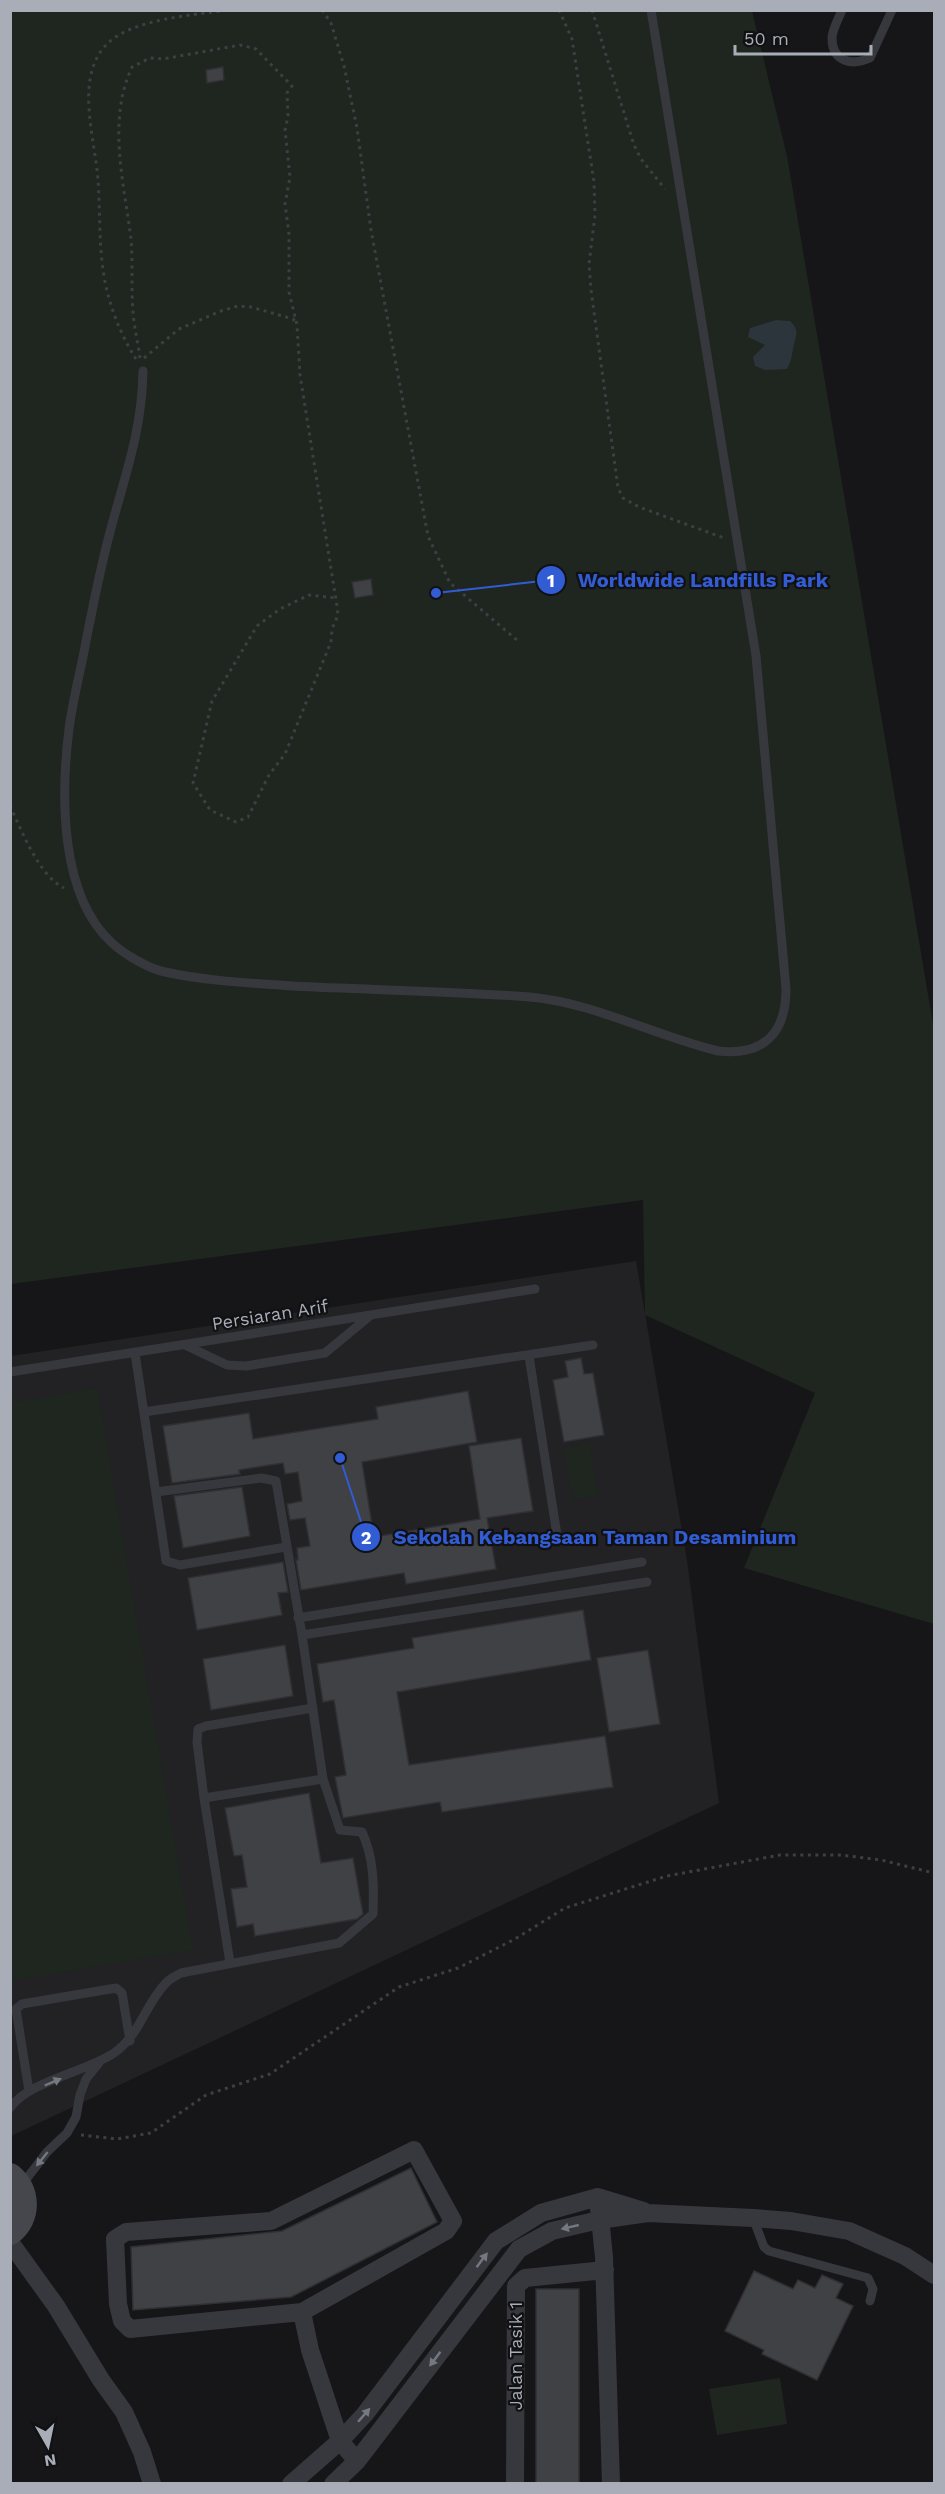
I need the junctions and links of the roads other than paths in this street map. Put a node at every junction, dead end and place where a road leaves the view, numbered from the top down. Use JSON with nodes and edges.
{"nodes":[{"id":1,"x":651,"y":10,"type":"edge"},
{"id":2,"x":842,"y":10,"type":"edge"},
{"id":3,"x":892,"y":10,"type":"edge"},
{"id":4,"x":143,"y":371,"type":"road end"},
{"id":5,"x":535,"y":1289,"type":"dead end"},
{"id":6,"x":371,"y":1315,"type":"junction"},
{"id":7,"x":185,"y":1345,"type":"junction"},
{"id":8,"x":593,"y":1345,"type":"dead end"},
{"id":9,"x":135,"y":1353,"type":"junction"},
{"id":10,"x":529,"y":1356,"type":"junction"},
{"id":11,"x":10,"y":1372,"type":"edge"},
{"id":12,"x":144,"y":1412,"type":"junction"},
{"id":13,"x":156,"y":1492,"type":"junction"},
{"id":14,"x":557,"y":1535,"type":"dead end"},
{"id":15,"x":286,"y":1547,"type":"junction"},
{"id":16,"x":642,"y":1562,"type":"dead end"},
{"id":17,"x":647,"y":1582,"type":"dead end"},
{"id":18,"x":298,"y":1618,"type":"junction"},
{"id":19,"x":302,"y":1635,"type":"junction"},
{"id":20,"x":313,"y":1708,"type":"junction"},
{"id":21,"x":323,"y":1779,"type":"junction"},
{"id":22,"x":204,"y":1798,"type":"junction"},
{"id":23,"x":230,"y":1963,"type":"junction"},
{"id":24,"x":130,"y":2040,"type":"junction"},
{"id":25,"x":100,"y":2061,"type":"junction"},
{"id":26,"x":29,"y":2091,"type":"junction"},
{"id":27,"x":10,"y":2108,"type":"edge"},
{"id":28,"x":15,"y":2182,"type":"edge"},
{"id":29,"x":598,"y":2197,"type":"junction"},
{"id":30,"x":648,"y":2213,"type":"junction"},
{"id":31,"x":753,"y":2218,"type":"junction"},
{"id":32,"x":599,"y":2220,"type":"junction"},
{"id":33,"x":10,"y":2232,"type":"edge"},
{"id":34,"x":10,"y":2242,"type":"edge"},
{"id":35,"x":605,"y":2270,"type":"junction"},
{"id":36,"x":934,"y":2274,"type":"edge"},
{"id":37,"x":870,"y":2301,"type":"dead end"},
{"id":38,"x":302,"y":2312,"type":"junction"},
{"id":39,"x":340,"y":2441,"type":"junction"},
{"id":40,"x":357,"y":2461,"type":"junction"},
{"id":41,"x":152,"y":2484,"type":"edge"},
{"id":42,"x":291,"y":2484,"type":"edge"},
{"id":43,"x":333,"y":2484,"type":"edge"},
{"id":44,"x":515,"y":2484,"type":"edge"},
{"id":45,"x":611,"y":2484,"type":"edge"}],
"edges":[{"from":1,"to":4,"type":"lane"},
{"from":2,"to":3,"type":"lane"},
{"from":5,"to":6,"type":"lane","name":"Persiaran Arif"},
{"from":6,"to":7,"type":"lane","name":"Persiaran Arif"},
{"from":6,"to":7,"type":"lane"},
{"from":7,"to":9,"type":"lane","name":"Persiaran Arif"},
{"from":8,"to":10,"type":"lane"},
{"from":9,"to":11,"type":"lane","name":"Persiaran Arif"},
{"from":9,"to":12,"type":"lane"},
{"from":10,"to":12,"type":"lane"},
{"from":10,"to":14,"type":"lane"},
{"from":12,"to":13,"type":"lane"},
{"from":13,"to":15,"type":"lane"},
{"from":13,"to":15,"type":"lane"},
{"from":15,"to":18,"type":"lane"},
{"from":16,"to":18,"type":"lane"},
{"from":17,"to":19,"type":"lane"},
{"from":18,"to":19,"type":"lane"},
{"from":19,"to":20,"type":"lane"},
{"from":20,"to":21,"type":"lane"},
{"from":20,"to":22,"type":"lane"},
{"from":21,"to":22,"type":"lane"},
{"from":21,"to":23,"type":"lane"},
{"from":22,"to":23,"type":"lane"},
{"from":23,"to":24,"type":"lane"},
{"from":24,"to":25,"type":"lane"},
{"from":24,"to":26,"type":"lane"},
{"from":26,"to":25,"type":"lane","one_way":true},
{"from":25,"to":28,"type":"lane","one_way":true},
{"from":26,"to":27,"type":"lane"},
{"from":28,"to":33,"type":"street"},
{"from":29,"to":30,"type":"street"},
{"from":29,"to":32,"type":"street"},
{"from":39,"to":29,"type":"street","one_way":true},
{"from":30,"to":31,"type":"street"},
{"from":30,"to":32,"type":"street"},
{"from":31,"to":36,"type":"street"},
{"from":31,"to":37,"type":"lane"},
{"from":32,"to":35,"type":"street"},
{"from":32,"to":40,"type":"street","one_way":true},
{"from":34,"to":41,"type":"street"},
{"from":35,"to":44,"type":"street","name":"Jalan Tasik 1"},
{"from":35,"to":45,"type":"street"},
{"from":38,"to":38,"type":"street"},
{"from":38,"to":39,"type":"street"},
{"from":39,"to":40,"type":"street"},
{"from":39,"to":42,"type":"street"},
{"from":40,"to":43,"type":"street"}]}
